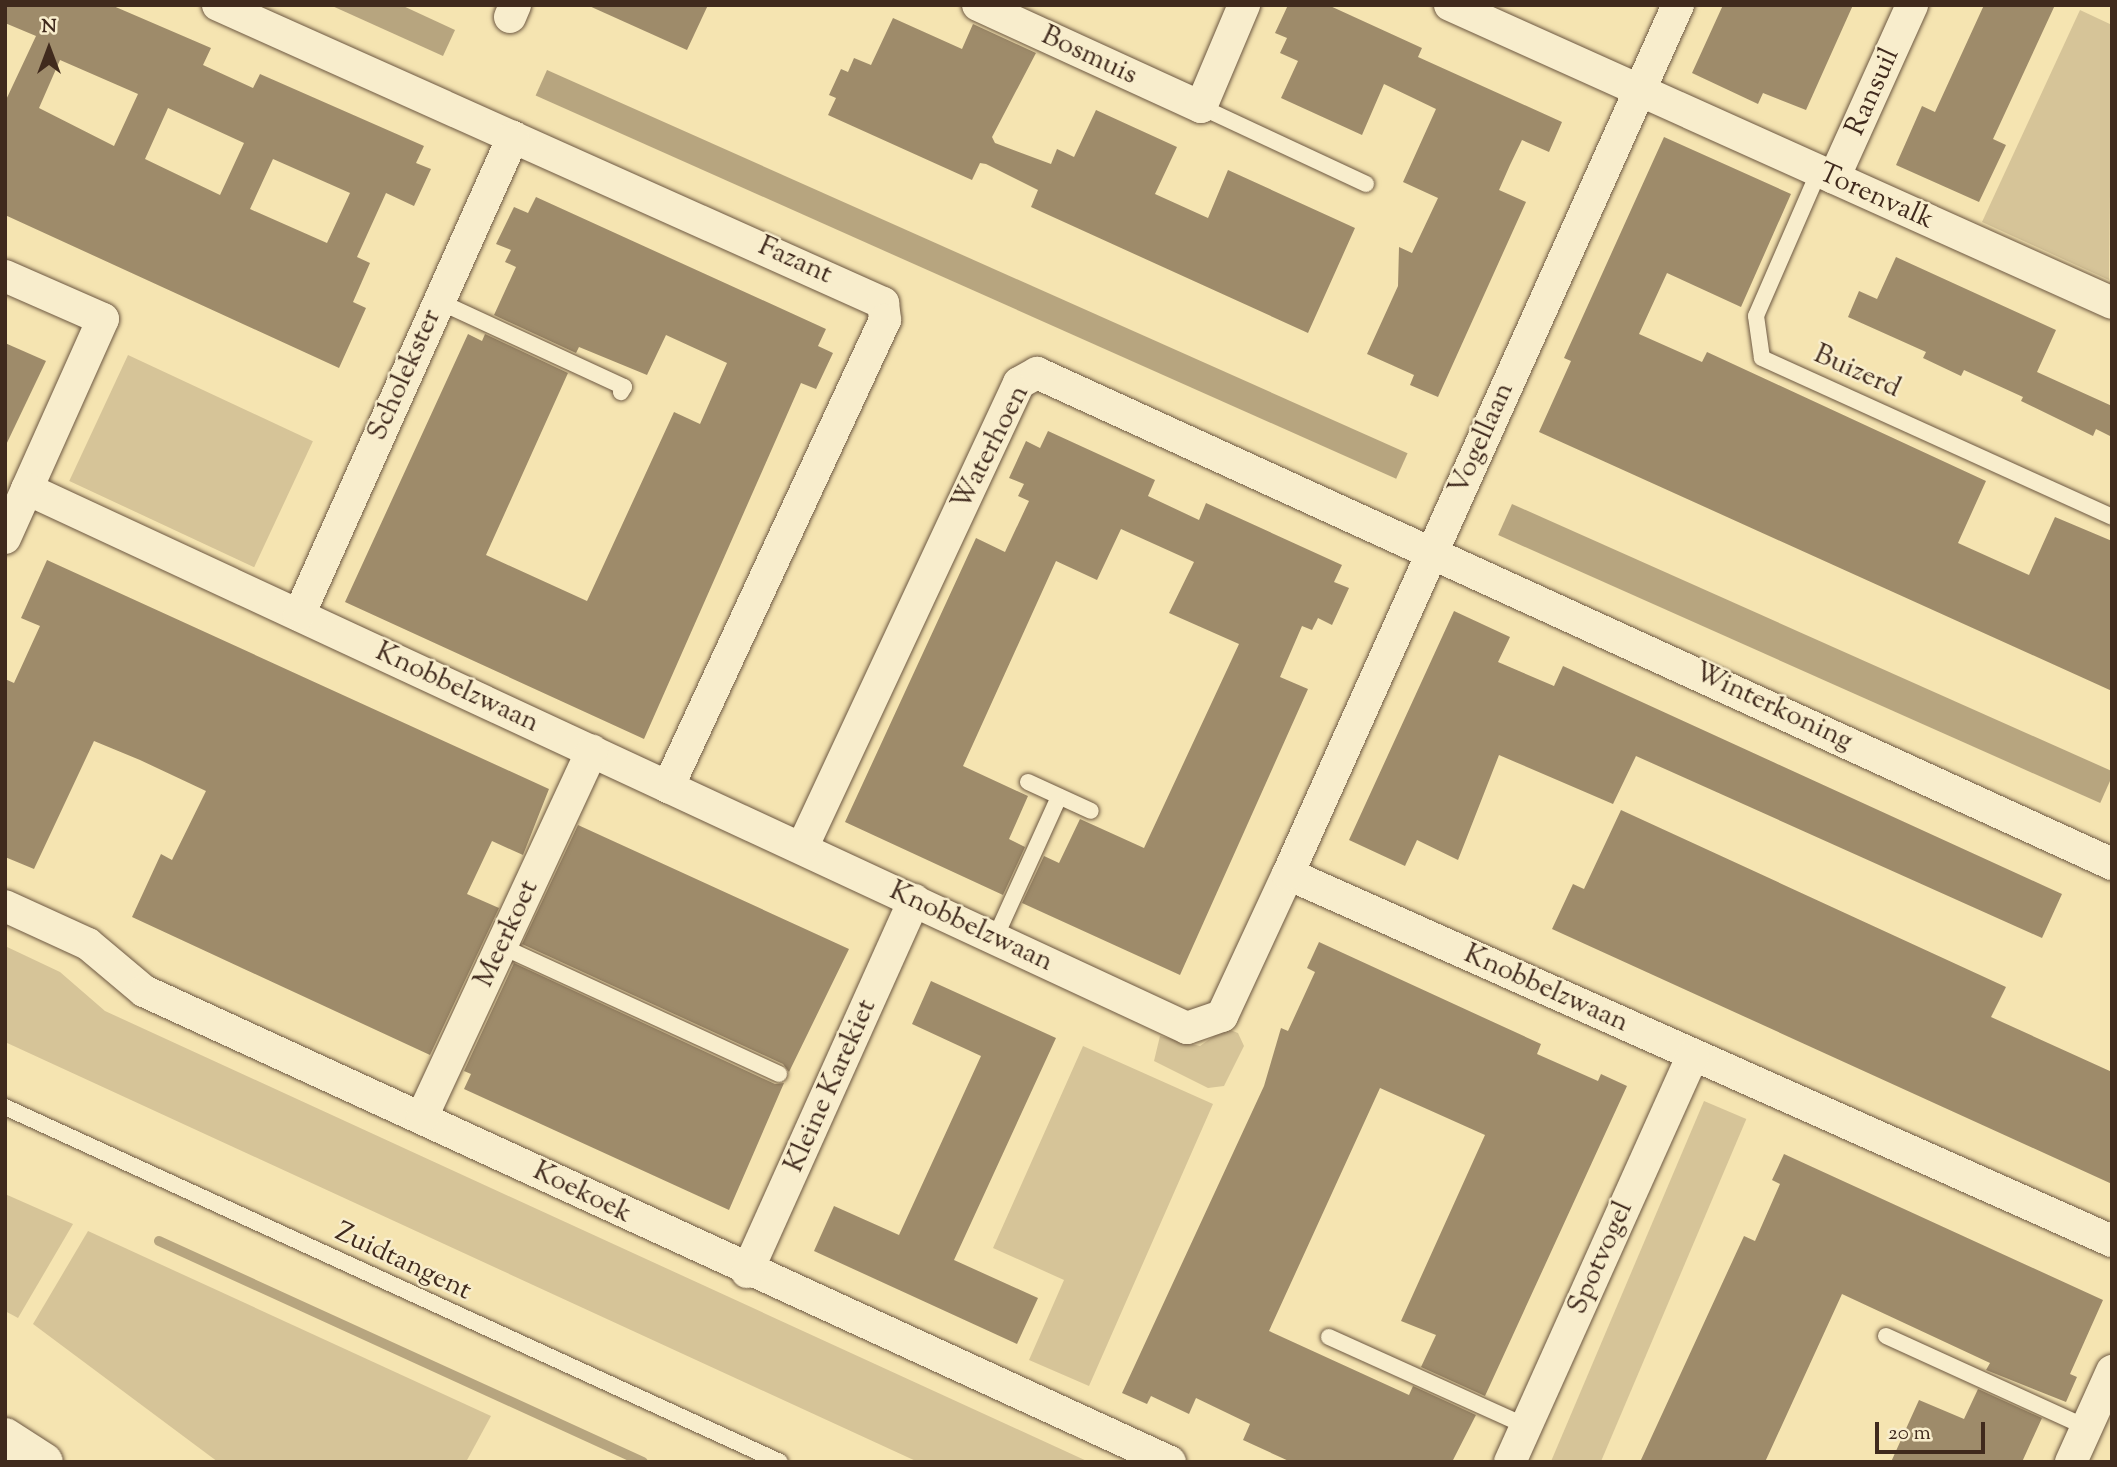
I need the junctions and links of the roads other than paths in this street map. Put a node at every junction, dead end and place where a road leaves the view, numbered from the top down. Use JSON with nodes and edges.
{"nodes":[{"id":1,"x":218,"y":5,"type":"edge"},
{"id":2,"x":978,"y":5,"type":"edge"},
{"id":3,"x":1244,"y":5,"type":"edge"},
{"id":4,"x":1450,"y":5,"type":"edge"},
{"id":5,"x":1678,"y":5,"type":"edge"},
{"id":6,"x":1912,"y":5,"type":"edge"},
{"id":7,"x":1639,"y":90,"type":"junction"},
{"id":8,"x":1201,"y":107,"type":"junction"},
{"id":9,"x":513,"y":137,"type":"junction"},
{"id":10,"x":1826,"y":175,"type":"junction"},
{"id":11,"x":1366,"y":184,"type":"dead end"},
{"id":12,"x":5,"y":276,"type":"edge"},
{"id":13,"x":438,"y":301,"type":"junction"},
{"id":14,"x":2112,"y":303,"type":"edge"},
{"id":15,"x":621,"y":392,"type":"dead end"},
{"id":16,"x":27,"y":489,"type":"junction"},
{"id":17,"x":2112,"y":517,"type":"edge"},
{"id":18,"x":5,"y":538,"type":"edge"},
{"id":19,"x":1434,"y":551,"type":"junction"},
{"id":20,"x":299,"y":615,"type":"junction"},
{"id":21,"x":592,"y":751,"type":"junction"},
{"id":22,"x":1028,"y":782,"type":"dead end"},
{"id":23,"x":668,"y":787,"type":"junction"},
{"id":24,"x":1059,"y":797,"type":"junction"},
{"id":25,"x":1091,"y":811,"type":"dead end"},
{"id":26,"x":802,"y":848,"type":"junction"},
{"id":27,"x":2112,"y":864,"type":"edge"},
{"id":28,"x":1288,"y":874,"type":"junction"},
{"id":29,"x":914,"y":900,"type":"junction"},
{"id":30,"x":5,"y":906,"type":"edge"},
{"id":31,"x":995,"y":938,"type":"junction"},
{"id":32,"x":501,"y":946,"type":"junction"},
{"id":33,"x":1693,"y":1055,"type":"junction"},
{"id":34,"x":779,"y":1074,"type":"dead end"},
{"id":35,"x":5,"y":1107,"type":"edge"},
{"id":36,"x":422,"y":1117,"type":"junction"},
{"id":37,"x":2112,"y":1241,"type":"edge"},
{"id":38,"x":747,"y":1272,"type":"junction"},
{"id":39,"x":1886,"y":1336,"type":"dead end"},
{"id":40,"x":1329,"y":1337,"type":"dead end"},
{"id":41,"x":2112,"y":1371,"type":"edge"},
{"id":42,"x":1526,"y":1426,"type":"junction"},
{"id":43,"x":2086,"y":1427,"type":"junction"},
{"id":44,"x":5,"y":1437,"type":"edge"},
{"id":45,"x":44,"y":1462,"type":"edge"},
{"id":46,"x":780,"y":1462,"type":"edge"},
{"id":47,"x":1170,"y":1462,"type":"edge"},
{"id":48,"x":1510,"y":1462,"type":"edge"},
{"id":49,"x":2071,"y":1462,"type":"edge"}],
"edges":[{"from":1,"to":9,"type":"street","name":"Fazant"},
{"from":2,"to":8,"type":"street","name":"Bosmuis"},
{"from":3,"to":8,"type":"street"},
{"from":4,"to":7,"type":"street","name":"Torenvalk"},
{"from":5,"to":7,"type":"street","name":"Vogellaan"},
{"from":6,"to":10,"type":"street","name":"Ransuil"},
{"from":7,"to":10,"type":"street","name":"Torenvalk"},
{"from":7,"to":19,"type":"street","name":"Vogellaan"},
{"from":8,"to":11,"type":"lane","name":"Bosmuis"},
{"from":9,"to":13,"type":"street","name":"Scholekster"},
{"from":9,"to":23,"type":"street","name":"Fazant"},
{"from":10,"to":14,"type":"street","name":"Torenvalk"},
{"from":10,"to":17,"type":"lane","name":"Buizerd"},
{"from":12,"to":16,"type":"street"},
{"from":13,"to":15,"type":"lane"},
{"from":13,"to":20,"type":"street","name":"Scholekster"},
{"from":16,"to":18,"type":"street"},
{"from":16,"to":20,"type":"street","name":"Knobbelzwaan"},
{"from":19,"to":26,"type":"street","name":"Waterhoen"},
{"from":19,"to":27,"type":"street","name":"Winterkoning"},
{"from":19,"to":28,"type":"street","name":"Vogellaan"},
{"from":20,"to":21,"type":"street","name":"Knobbelzwaan"},
{"from":21,"to":23,"type":"street","name":"Knobbelzwaan"},
{"from":21,"to":32,"type":"street","name":"Meerkoet"},
{"from":22,"to":24,"type":"lane"},
{"from":23,"to":26,"type":"street","name":"Knobbelzwaan"},
{"from":24,"to":25,"type":"lane"},
{"from":24,"to":31,"type":"lane"},
{"from":26,"to":29,"type":"street","name":"Knobbelzwaan"},
{"from":28,"to":31,"type":"street","name":"Knobbelzwaan"},
{"from":28,"to":33,"type":"street","name":"Knobbelzwaan"},
{"from":29,"to":31,"type":"street","name":"Knobbelzwaan"},
{"from":29,"to":38,"type":"street","name":"Kleine Karekiet"},
{"from":30,"to":36,"type":"street","name":"Koekoek"},
{"from":32,"to":34,"type":"lane"},
{"from":32,"to":36,"type":"street","name":"Meerkoet"},
{"from":33,"to":37,"type":"street","name":"Knobbelzwaan"},
{"from":33,"to":42,"type":"street","name":"Spotvogel"},
{"from":35,"to":46,"type":"lane","name":"Zuidtangent"},
{"from":36,"to":38,"type":"street","name":"Koekoek"},
{"from":38,"to":47,"type":"street","name":"Koekoek"},
{"from":39,"to":43,"type":"lane"},
{"from":40,"to":42,"type":"lane"},
{"from":41,"to":43,"type":"street"},
{"from":42,"to":48,"type":"street","name":"Spotvogel"},
{"from":43,"to":49,"type":"street"},
{"from":44,"to":45,"type":"main road"}]}
